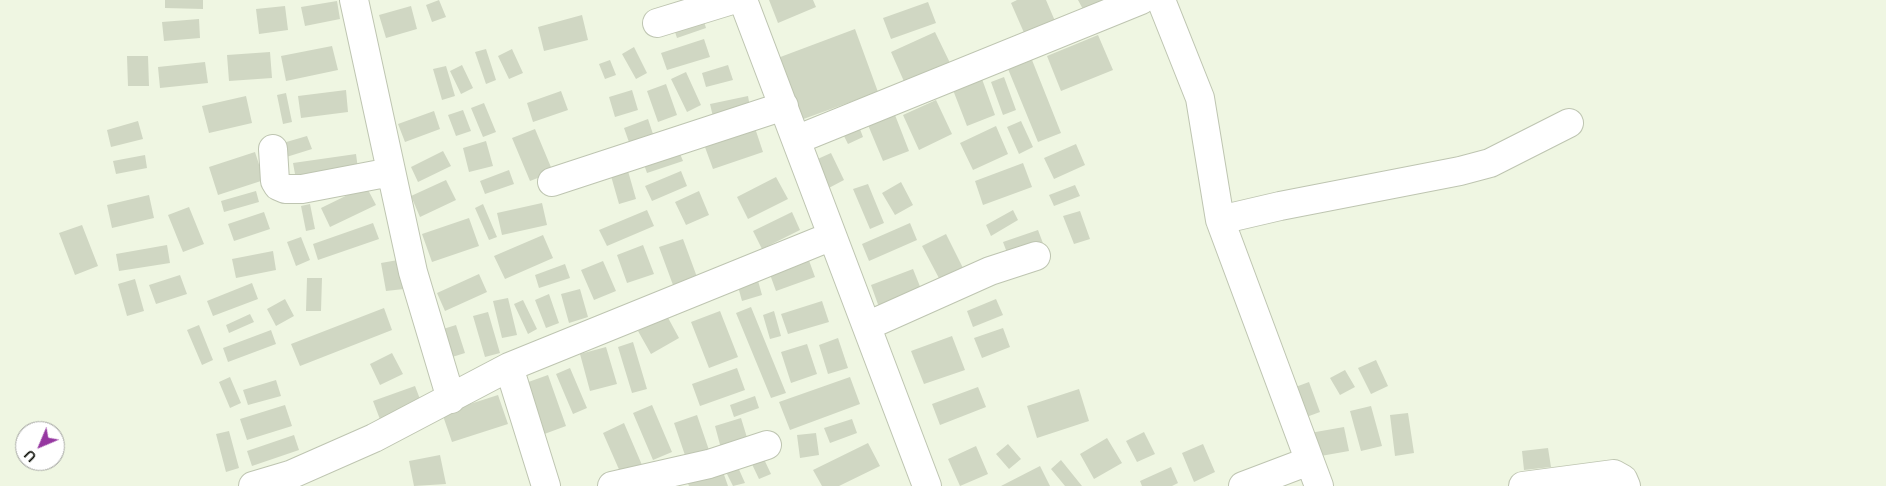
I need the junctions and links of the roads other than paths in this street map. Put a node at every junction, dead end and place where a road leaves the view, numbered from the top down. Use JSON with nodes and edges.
{"nodes":[{"id":1,"x":354,"y":0,"type":"edge"},
{"id":2,"x":732,"y":0,"type":"edge"},
{"id":3,"x":743,"y":0,"type":"edge"},
{"id":4,"x":1141,"y":0,"type":"edge"},
{"id":5,"x":1161,"y":0,"type":"edge"},
{"id":6,"x":657,"y":23,"type":"dead end"},
{"id":7,"x":784,"y":106,"type":"junction"},
{"id":8,"x":1569,"y":123,"type":"dead end"},
{"id":9,"x":796,"y":140,"type":"junction"},
{"id":10,"x":273,"y":149,"type":"dead end"},
{"id":11,"x":390,"y":172,"type":"junction"},
{"id":12,"x":552,"y":182,"type":"dead end"},
{"id":13,"x":1220,"y":220,"type":"junction"},
{"id":14,"x":832,"y":236,"type":"junction"},
{"id":15,"x":1036,"y":256,"type":"dead end"},
{"id":16,"x":867,"y":326,"type":"junction"},
{"id":17,"x":509,"y":367,"type":"junction"},
{"id":18,"x":451,"y":399,"type":"junction"},
{"id":19,"x":767,"y":445,"type":"dead end"},
{"id":20,"x":1309,"y":461,"type":"junction"},
{"id":21,"x":253,"y":486,"type":"edge"},
{"id":22,"x":546,"y":486,"type":"edge"},
{"id":23,"x":612,"y":486,"type":"edge"},
{"id":24,"x":927,"y":486,"type":"edge"},
{"id":25,"x":1243,"y":486,"type":"edge"},
{"id":26,"x":1319,"y":486,"type":"edge"},
{"id":27,"x":1523,"y":486,"type":"edge"},
{"id":28,"x":1626,"y":486,"type":"edge"}],
"edges":[{"from":1,"to":11,"type":"street"},
{"from":2,"to":6,"type":"street"},
{"from":3,"to":7,"type":"street"},
{"from":4,"to":9,"type":"street"},
{"from":5,"to":13,"type":"street"},
{"from":7,"to":9,"type":"street"},
{"from":7,"to":12,"type":"street"},
{"from":8,"to":13,"type":"street"},
{"from":9,"to":14,"type":"street"},
{"from":10,"to":11,"type":"street"},
{"from":11,"to":18,"type":"street"},
{"from":13,"to":20,"type":"street"},
{"from":14,"to":16,"type":"street"},
{"from":14,"to":17,"type":"street"},
{"from":15,"to":16,"type":"street"},
{"from":16,"to":24,"type":"street"},
{"from":17,"to":18,"type":"street"},
{"from":17,"to":22,"type":"street"},
{"from":18,"to":21,"type":"street"},
{"from":19,"to":23,"type":"street"},
{"from":20,"to":25,"type":"street"},
{"from":20,"to":26,"type":"street"},
{"from":27,"to":28,"type":"street"}]}
